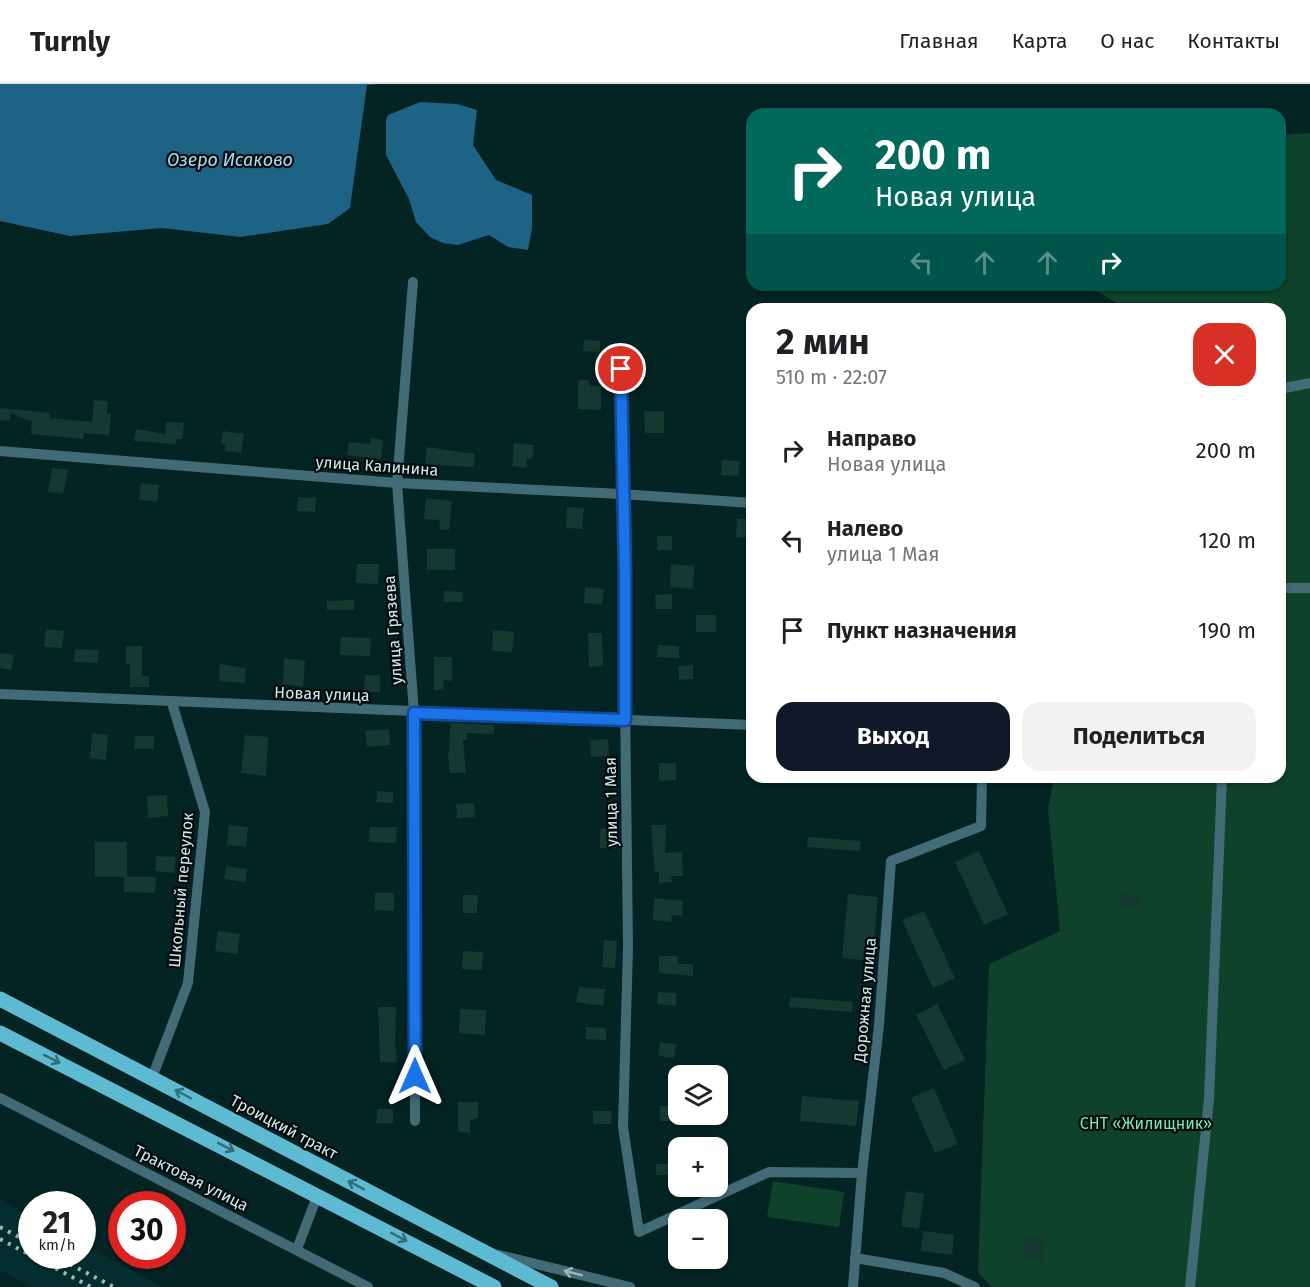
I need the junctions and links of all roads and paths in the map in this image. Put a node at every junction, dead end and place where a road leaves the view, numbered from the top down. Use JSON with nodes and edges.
{"nodes":[{"id":1,"x":413,"y":282,"type":"dead end"},
{"id":2,"x":621,"y":369,"type":"dead end"},
{"id":3,"x":1310,"y":383,"type":"edge"},
{"id":4,"x":1286,"y":388,"type":"edge"},
{"id":5,"x":0,"y":450,"type":"edge"},
{"id":6,"x":397,"y":483,"type":"junction"},
{"id":7,"x":622,"y":494,"type":"junction"},
{"id":8,"x":746,"y":504,"type":"edge"},
{"id":9,"x":1286,"y":588,"type":"edge"},
{"id":10,"x":1310,"y":588,"type":"edge"},
{"id":11,"x":0,"y":694,"type":"edge"},
{"id":12,"x":171,"y":703,"type":"junction"},
{"id":13,"x":414,"y":713,"type":"junction"},
{"id":14,"x":625,"y":720,"type":"junction"},
{"id":15,"x":746,"y":725,"type":"edge"},
{"id":16,"x":982,"y":783,"type":"edge"},
{"id":17,"x":1222,"y":783,"type":"edge"},
{"id":18,"x":0,"y":999,"type":"edge"},
{"id":19,"x":0,"y":1033,"type":"edge"},
{"id":20,"x":152,"y":1078,"type":"junction"},
{"id":21,"x":0,"y":1098,"type":"edge"},
{"id":22,"x":415,"y":1121,"type":"dead end"},
{"id":23,"x":862,"y":1173,"type":"junction"},
{"id":24,"x":318,"y":1194,"type":"junction"},
{"id":25,"x":297,"y":1249,"type":"junction"},
{"id":26,"x":482,"y":1251,"type":"junction"},
{"id":27,"x":855,"y":1258,"type":"junction"},
{"id":28,"x":368,"y":1287,"type":"edge"},
{"id":29,"x":495,"y":1287,"type":"edge"},
{"id":30,"x":551,"y":1287,"type":"edge"},
{"id":31,"x":630,"y":1287,"type":"edge"},
{"id":32,"x":853,"y":1287,"type":"edge"},
{"id":33,"x":975,"y":1287,"type":"edge"},
{"id":34,"x":1190,"y":1287,"type":"edge"}],
"edges":[{"from":1,"to":6,"type":"street","name":"улица Грязева"},
{"from":2,"to":7,"type":"street","name":"улица 1 Мая"},
{"from":3,"to":4,"type":"street"},
{"from":5,"to":6,"type":"street","name":"улица Калинина"},
{"from":6,"to":7,"type":"street","name":"улица Калинина"},
{"from":6,"to":13,"type":"street","name":"улица Грязева"},
{"from":7,"to":8,"type":"street","name":"улица Калинина"},
{"from":7,"to":14,"type":"street","name":"улица 1 Мая"},
{"from":9,"to":10,"type":"street"},
{"from":11,"to":12,"type":"street","name":"Новая улица"},
{"from":12,"to":13,"type":"street","name":"Новая улица"},
{"from":12,"to":20,"type":"street","name":"Школьный переулок"},
{"from":13,"to":14,"type":"street","name":"Новая улица"},
{"from":13,"to":22,"type":"street","name":"улица Грязева"},
{"from":14,"to":15,"type":"street","name":"Новая улица"},
{"from":14,"to":23,"type":"street","name":"улица 1 Мая"},
{"from":16,"to":23,"type":"street","name":"Дорожная улица"},
{"from":17,"to":34,"type":"street"},
{"from":18,"to":20,"type":"main road","name":"Троицкий тракт"},
{"from":19,"to":24,"type":"main road","one_way":true},
{"from":26,"to":20,"type":"main road","name":"Троицкий тракт","one_way":true},
{"from":21,"to":25,"type":"street","name":"Трактовая улица"},
{"from":23,"to":27,"type":"street","name":"Дорожная улица"},
{"from":24,"to":25,"type":"street"},
{"from":24,"to":29,"type":"main road","one_way":true},
{"from":25,"to":28,"type":"street","name":"Трактовая улица"},
{"from":26,"to":30,"type":"main road","name":"Троицкий тракт"},
{"from":31,"to":26,"type":"street","one_way":true},
{"from":27,"to":32,"type":"street","name":"Дорожная улица"},
{"from":27,"to":33,"type":"street"}]}
